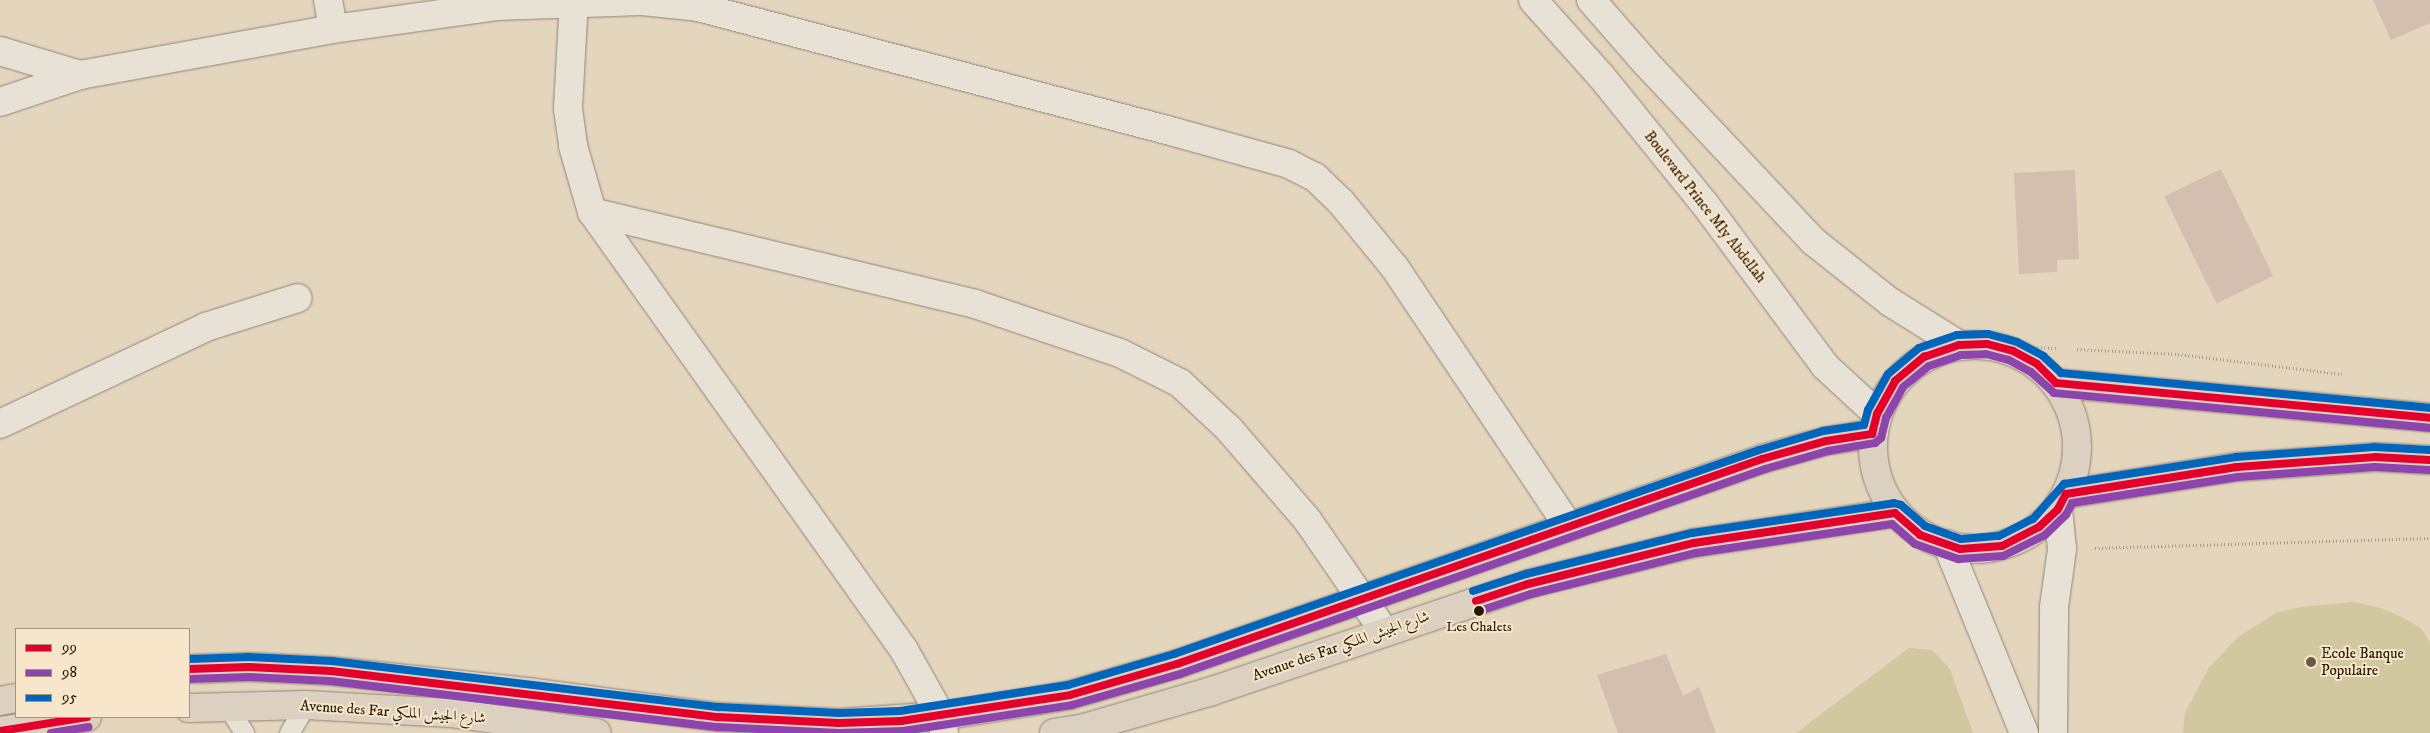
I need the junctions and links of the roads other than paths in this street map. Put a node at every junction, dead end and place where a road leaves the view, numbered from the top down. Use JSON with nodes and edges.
{"nodes":[{"id":1,"x":328,"y":0,"type":"edge"},
{"id":2,"x":574,"y":0,"type":"edge"},
{"id":3,"x":1533,"y":0,"type":"edge"},
{"id":4,"x":1591,"y":0,"type":"edge"},
{"id":5,"x":333,"y":29,"type":"junction"},
{"id":6,"x":0,"y":52,"type":"edge"},
{"id":7,"x":80,"y":75,"type":"junction"},
{"id":8,"x":0,"y":102,"type":"edge"},
{"id":9,"x":592,"y":212,"type":"junction"},
{"id":10,"x":298,"y":298,"type":"dead end"},
{"id":11,"x":1959,"y":345,"type":"junction"},
{"id":12,"x":2056,"y":383,"type":"junction"},
{"id":13,"x":2430,"y":418,"type":"edge"},
{"id":14,"x":0,"y":424,"type":"edge"},
{"id":15,"x":1874,"y":424,"type":"junction"},
{"id":16,"x":2430,"y":460,"type":"edge"},
{"id":17,"x":2062,"y":502,"type":"junction"},
{"id":18,"x":1895,"y":513,"type":"junction"},
{"id":19,"x":1568,"y":525,"type":"junction"},
{"id":20,"x":1946,"y":544,"type":"junction"},
{"id":21,"x":1364,"y":599,"type":"junction"},
{"id":22,"x":1384,"y":631,"type":"junction"},
{"id":23,"x":190,"y":669,"type":"edge"},
{"id":24,"x":15,"y":698,"type":"edge"},
{"id":25,"x":0,"y":701,"type":"edge"},
{"id":26,"x":306,"y":706,"type":"junction"},
{"id":27,"x":228,"y":707,"type":"junction"},
{"id":28,"x":190,"y":708,"type":"edge"},
{"id":29,"x":81,"y":718,"type":"edge"},
{"id":30,"x":943,"y":724,"type":"edge"},
{"id":31,"x":0,"y":731,"type":"edge"},
{"id":32,"x":244,"y":733,"type":"edge"},
{"id":33,"x":289,"y":733,"type":"edge"},
{"id":34,"x":597,"y":733,"type":"edge"},
{"id":35,"x":1054,"y":733,"type":"edge"},
{"id":36,"x":2024,"y":733,"type":"edge"},
{"id":37,"x":2053,"y":733,"type":"edge"}],
"edges":[{"from":1,"to":5,"type":"street"},
{"from":2,"to":5,"type":"street"},
{"from":2,"to":9,"type":"street"},
{"from":2,"to":19,"type":"street"},
{"from":3,"to":15,"type":"street","name":"Boulevard Prince Mly Abdellah"},
{"from":4,"to":11,"type":"street"},
{"from":5,"to":7,"type":"street"},
{"from":6,"to":7,"type":"street"},
{"from":7,"to":8,"type":"street"},
{"from":9,"to":21,"type":"street"},
{"from":9,"to":30,"type":"street"},
{"from":10,"to":14,"type":"street"},
{"from":11,"to":12,"type":"main road"},
{"from":11,"to":15,"type":"main road"},
{"from":12,"to":13,"type":"main road"},
{"from":12,"to":17,"type":"main road"},
{"from":15,"to":18,"type":"main road"},
{"from":15,"to":19,"type":"main road","name":"Avenue des Far شارع الجيش الملكي"},
{"from":16,"to":17,"type":"main road"},
{"from":17,"to":20,"type":"main road"},
{"from":17,"to":37,"type":"street"},
{"from":18,"to":20,"type":"main road"},
{"from":18,"to":22,"type":"main road","name":"Avenue des Far شارع الجيش الملكي"},
{"from":19,"to":21,"type":"main road","name":"Avenue des Far شارع الجيش الملكي"},
{"from":20,"to":36,"type":"street"},
{"from":21,"to":22,"type":"street"},
{"from":21,"to":30,"type":"main road","name":"Avenue des Far شارع الجيش الملكي"},
{"from":22,"to":35,"type":"main road","name":"Avenue des Far شارع الجيش الملكي"},
{"from":23,"to":30,"type":"main road","name":"Avenue des Far شارع الجيش الملكي"},
{"from":24,"to":25,"type":"main road"},
{"from":26,"to":27,"type":"main road","name":"Avenue des Far شارع الجيش الملكي"},
{"from":26,"to":33,"type":"lane"},
{"from":26,"to":34,"type":"main road","name":"Avenue des Far شارع الجيش الملكي"},
{"from":27,"to":28,"type":"main road","name":"Avenue des Far شارع الجيش الملكي"},
{"from":27,"to":32,"type":"lane"},
{"from":29,"to":31,"type":"main road"}]}
